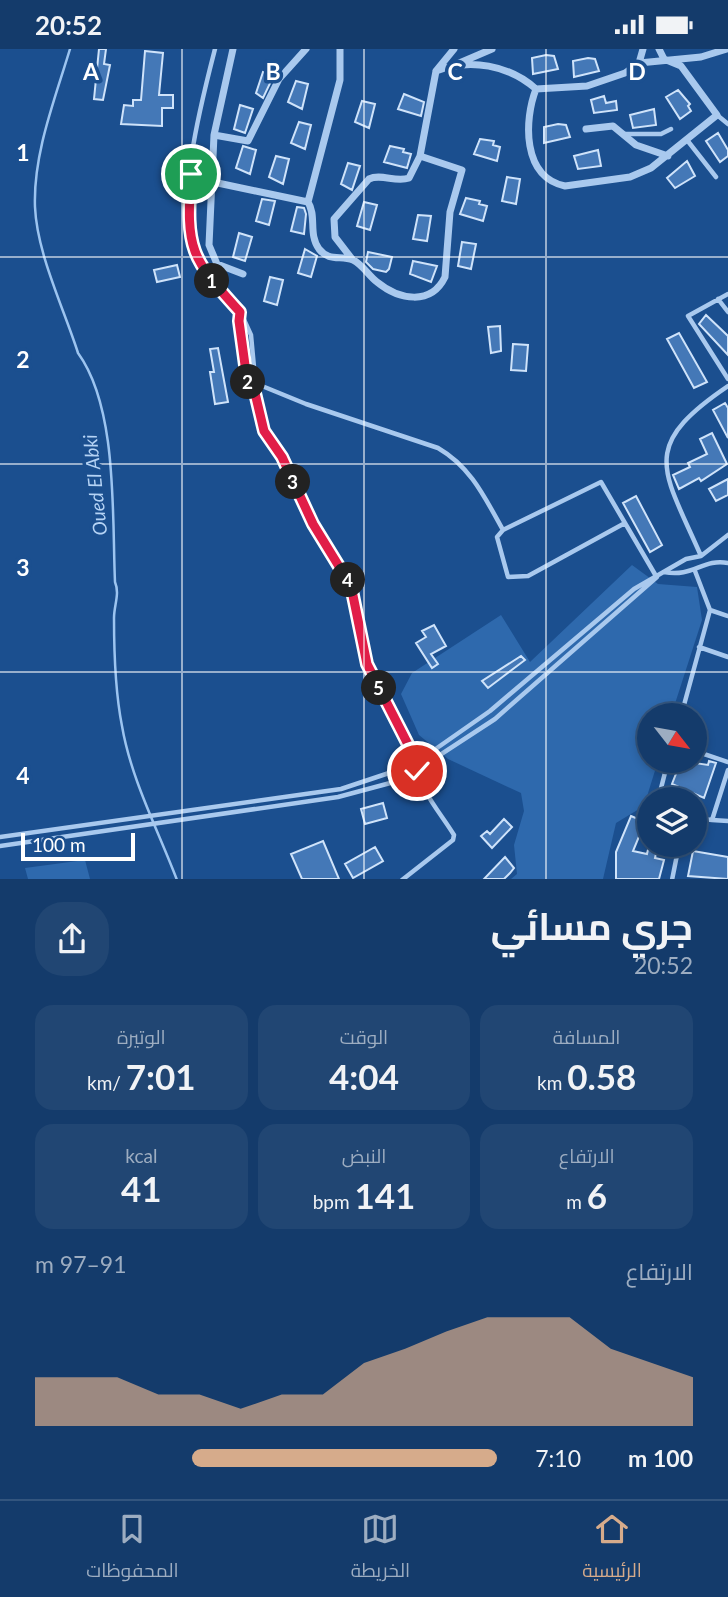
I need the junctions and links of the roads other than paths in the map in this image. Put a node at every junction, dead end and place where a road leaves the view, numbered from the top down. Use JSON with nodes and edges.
{"nodes":[{"id":1,"x":215,"y":49,"type":"edge"},
{"id":2,"x":233,"y":49,"type":"edge"},
{"id":3,"x":306,"y":49,"type":"edge"},
{"id":4,"x":340,"y":49,"type":"edge"},
{"id":5,"x":454,"y":49,"type":"edge"},
{"id":6,"x":492,"y":49,"type":"edge"},
{"id":7,"x":643,"y":49,"type":"edge"},
{"id":8,"x":659,"y":49,"type":"edge"},
{"id":9,"x":727,"y":49,"type":"edge"},
{"id":10,"x":664,"y":59,"type":"junction"},
{"id":11,"x":639,"y":63,"type":"junction"},
{"id":12,"x":445,"y":68,"type":"junction"},
{"id":13,"x":436,"y":71,"type":"junction"},
{"id":14,"x":536,"y":89,"type":"junction"},
{"id":15,"x":717,"y":115,"type":"junction"},
{"id":16,"x":728,"y":124,"type":"edge"},
{"id":17,"x":586,"y":129,"type":"dead end"},
{"id":18,"x":671,"y":129,"type":"dead end"},
{"id":19,"x":622,"y":134,"type":"junction"},
{"id":20,"x":214,"y":135,"type":"junction"},
{"id":21,"x":687,"y":140,"type":"junction"},
{"id":22,"x":420,"y":156,"type":"junction"},
{"id":23,"x":668,"y":156,"type":"junction"},
{"id":24,"x":716,"y":177,"type":"dead end"},
{"id":25,"x":213,"y":182,"type":"junction"},
{"id":26,"x":308,"y":202,"type":"junction"},
{"id":27,"x":353,"y":260,"type":"junction"},
{"id":28,"x":243,"y":274,"type":"dead end"},
{"id":29,"x":728,"y":294,"type":"edge"},
{"id":30,"x":718,"y":299,"type":"junction"},
{"id":31,"x":240,"y":312,"type":"junction"},
{"id":32,"x":728,"y":312,"type":"edge"},
{"id":33,"x":255,"y":378,"type":"junction"},
{"id":34,"x":728,"y":379,"type":"edge"},
{"id":35,"x":248,"y":384,"type":"junction"},
{"id":36,"x":262,"y":386,"type":"junction"},
{"id":37,"x":728,"y":386,"type":"edge"},
{"id":38,"x":255,"y":393,"type":"junction"},
{"id":39,"x":625,"y":523,"type":"junction"},
{"id":40,"x":503,"y":530,"type":"junction"},
{"id":41,"x":728,"y":535,"type":"edge"},
{"id":42,"x":701,"y":556,"type":"junction"},
{"id":43,"x":728,"y":563,"type":"edge"},
{"id":44,"x":695,"y":571,"type":"junction"},
{"id":45,"x":663,"y":572,"type":"junction"},
{"id":46,"x":656,"y":576,"type":"junction"},
{"id":47,"x":710,"y":610,"type":"junction"},
{"id":48,"x":728,"y":616,"type":"edge"},
{"id":49,"x":699,"y":647,"type":"junction"},
{"id":50,"x":728,"y":657,"type":"edge"},
{"id":51,"x":684,"y":703,"type":"edge"},
{"id":52,"x":707,"y":755,"type":"edge"},
{"id":53,"x":417,"y":762,"type":"junction"},
{"id":54,"x":728,"y":762,"type":"edge"},
{"id":55,"x":728,"y":770,"type":"edge"},
{"id":56,"x":417,"y":771,"type":"junction"},
{"id":57,"x":707,"y":819,"type":"edge"},
{"id":58,"x":712,"y":820,"type":"junction"},
{"id":59,"x":728,"y":821,"type":"edge"},
{"id":60,"x":0,"y":837,"type":"edge"},
{"id":61,"x":0,"y":846,"type":"edge"},
{"id":62,"x":677,"y":857,"type":"edge"},
{"id":63,"x":403,"y":879,"type":"edge"},
{"id":64,"x":672,"y":879,"type":"edge"}],
"edges":[{"from":1,"to":31,"type":"lane"},
{"from":2,"to":20,"type":"street"},
{"from":3,"to":20,"type":"street"},
{"from":4,"to":26,"type":"street"},
{"from":5,"to":13,"type":"street"},
{"from":6,"to":12,"type":"street"},
{"from":7,"to":11,"type":"street"},
{"from":8,"to":10,"type":"street"},
{"from":9,"to":10,"type":"street"},
{"from":10,"to":11,"type":"street"},
{"from":10,"to":15,"type":"street"},
{"from":11,"to":14,"type":"street"},
{"from":12,"to":13,"type":"street"},
{"from":12,"to":14,"type":"street"},
{"from":13,"to":22,"type":"street"},
{"from":14,"to":23,"type":"street"},
{"from":15,"to":16,"type":"lane"},
{"from":15,"to":21,"type":"street"},
{"from":17,"to":19,"type":"street"},
{"from":18,"to":19,"type":"lane"},
{"from":19,"to":23,"type":"street"},
{"from":20,"to":25,"type":"street"},
{"from":21,"to":23,"type":"street"},
{"from":21,"to":24,"type":"lane"},
{"from":22,"to":27,"type":"street"},
{"from":22,"to":27,"type":"street"},
{"from":25,"to":26,"type":"street"},
{"from":25,"to":28,"type":"street"},
{"from":26,"to":27,"type":"street"},
{"from":29,"to":30,"type":"lane"},
{"from":30,"to":32,"type":"lane"},
{"from":30,"to":34,"type":"lane"},
{"from":31,"to":33,"type":"lane"},
{"from":31,"to":35,"type":"lane"},
{"from":33,"to":35,"type":"lane"},
{"from":33,"to":36,"type":"lane"},
{"from":35,"to":38,"type":"lane"},
{"from":36,"to":38,"type":"lane"},
{"from":36,"to":40,"type":"lane"},
{"from":37,"to":42,"type":"lane"},
{"from":38,"to":53,"type":"lane"},
{"from":39,"to":40,"type":"lane"},
{"from":39,"to":40,"type":"lane"},
{"from":39,"to":46,"type":"lane"},
{"from":41,"to":42,"type":"lane"},
{"from":42,"to":45,"type":"lane"},
{"from":43,"to":44,"type":"lane"},
{"from":44,"to":45,"type":"lane"},
{"from":44,"to":47,"type":"lane"},
{"from":45,"to":46,"type":"lane"},
{"from":45,"to":56,"type":"lane"},
{"from":46,"to":53,"type":"lane"},
{"from":47,"to":48,"type":"lane"},
{"from":47,"to":49,"type":"lane"},
{"from":49,"to":50,"type":"lane"},
{"from":49,"to":51,"type":"lane"},
{"from":52,"to":54,"type":"lane"},
{"from":53,"to":56,"type":"lane"},
{"from":53,"to":60,"type":"lane"},
{"from":55,"to":58,"type":"lane"},
{"from":56,"to":61,"type":"lane"},
{"from":56,"to":63,"type":"lane"},
{"from":57,"to":58,"type":"lane"},
{"from":58,"to":59,"type":"lane"},
{"from":62,"to":64,"type":"lane"}]}
